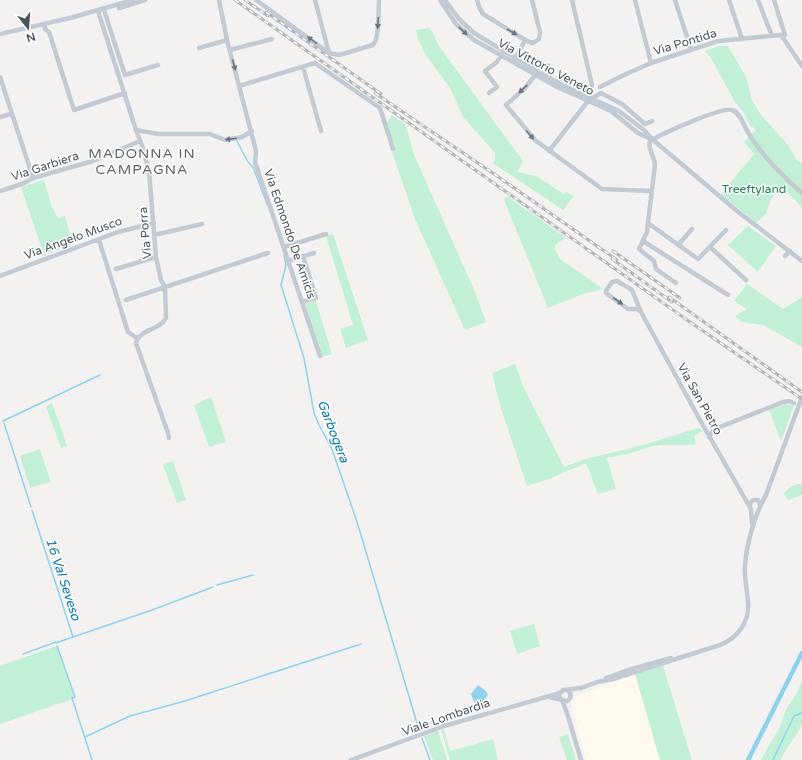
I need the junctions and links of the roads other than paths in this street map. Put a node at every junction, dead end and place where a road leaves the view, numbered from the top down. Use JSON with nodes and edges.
{"nodes":[{"id":1,"x":133,"y":0,"type":"edge"},
{"id":2,"x":145,"y":0,"type":"edge"},
{"id":3,"x":219,"y":0,"type":"edge"},
{"id":4,"x":256,"y":0,"type":"edge"},
{"id":5,"x":315,"y":0,"type":"edge"},
{"id":6,"x":379,"y":0,"type":"edge"},
{"id":7,"x":440,"y":0,"type":"edge"},
{"id":8,"x":445,"y":0,"type":"edge"},
{"id":9,"x":478,"y":0,"type":"edge"},
{"id":10,"x":532,"y":0,"type":"edge"},
{"id":11,"x":572,"y":0,"type":"edge"},
{"id":12,"x":636,"y":0,"type":"edge"},
{"id":13,"x":675,"y":0,"type":"edge"},
{"id":14,"x":729,"y":0,"type":"edge"},
{"id":15,"x":758,"y":0,"type":"edge"},
{"id":16,"x":774,"y":0,"type":"edge"},
{"id":17,"x":111,"y":7,"type":"junction"},
{"id":18,"x":104,"y":10,"type":"junction"},
{"id":19,"x":98,"y":11,"type":"junction"},
{"id":20,"x":50,"y":23,"type":"junction"},
{"id":21,"x":44,"y":25,"type":"junction"},
{"id":22,"x":36,"y":26,"type":"junction"},
{"id":23,"x":49,"y":33,"type":"junction"},
{"id":24,"x":0,"y":34,"type":"edge"},
{"id":25,"x":783,"y":35,"type":"junction"},
{"id":26,"x":772,"y":36,"type":"junction"},
{"id":27,"x":272,"y":39,"type":"dead end"},
{"id":28,"x":742,"y":39,"type":"junction"},
{"id":29,"x":227,"y":40,"type":"junction"},
{"id":30,"x":526,"y":40,"type":"junction"},
{"id":31,"x":199,"y":48,"type":"dead end"},
{"id":32,"x":692,"y":49,"type":"junction"},
{"id":33,"x":230,"y":50,"type":"junction"},
{"id":34,"x":329,"y":52,"type":"junction"},
{"id":35,"x":502,"y":53,"type":"junction"},
{"id":36,"x":515,"y":59,"type":"junction"},
{"id":37,"x":651,"y":63,"type":"junction"},
{"id":38,"x":158,"y":65,"type":"dead end"},
{"id":39,"x":802,"y":66,"type":"edge"},
{"id":40,"x":303,"y":67,"type":"junction"},
{"id":41,"x":536,"y":73,"type":"junction"},
{"id":42,"x":0,"y":77,"type":"edge"},
{"id":43,"x":567,"y":77,"type":"dead end"},
{"id":44,"x":557,"y":83,"type":"junction"},
{"id":45,"x":240,"y":86,"type":"junction"},
{"id":46,"x":600,"y":87,"type":"dead end"},
{"id":47,"x":125,"y":93,"type":"junction"},
{"id":48,"x":489,"y":93,"type":"dead end"},
{"id":49,"x":589,"y":99,"type":"junction"},
{"id":50,"x":11,"y":114,"type":"junction"},
{"id":51,"x":0,"y":117,"type":"edge"},
{"id":52,"x":652,"y":121,"type":"dead end"},
{"id":53,"x":136,"y":130,"type":"junction"},
{"id":54,"x":252,"y":131,"type":"junction"},
{"id":55,"x":321,"y":131,"type":"dead end"},
{"id":56,"x":652,"y":140,"type":"junction"},
{"id":57,"x":140,"y":141,"type":"junction"},
{"id":58,"x":393,"y":149,"type":"dead end"},
{"id":59,"x":549,"y":151,"type":"junction"},
{"id":60,"x":33,"y":178,"type":"junction"},
{"id":61,"x":0,"y":191,"type":"edge"},
{"id":62,"x":651,"y":191,"type":"junction"},
{"id":63,"x":802,"y":193,"type":"edge"},
{"id":64,"x":154,"y":223,"type":"junction"},
{"id":65,"x":648,"y":223,"type":"junction"},
{"id":66,"x":202,"y":224,"type":"dead end"},
{"id":67,"x":692,"y":229,"type":"dead end"},
{"id":68,"x":726,"y":230,"type":"dead end"},
{"id":69,"x":326,"y":234,"type":"dead end"},
{"id":70,"x":154,"y":235,"type":"junction"},
{"id":71,"x":99,"y":240,"type":"junction"},
{"id":72,"x":643,"y":241,"type":"junction"},
{"id":73,"x":678,"y":245,"type":"junction"},
{"id":74,"x":284,"y":247,"type":"junction"},
{"id":75,"x":710,"y":247,"type":"junction"},
{"id":76,"x":790,"y":251,"type":"junction"},
{"id":77,"x":314,"y":252,"type":"dead end"},
{"id":78,"x":268,"y":253,"type":"dead end"},
{"id":79,"x":303,"y":256,"type":"junction"},
{"id":80,"x":786,"y":256,"type":"dead end"},
{"id":81,"x":156,"y":257,"type":"junction"},
{"id":82,"x":802,"y":260,"type":"edge"},
{"id":83,"x":288,"y":261,"type":"junction"},
{"id":84,"x":116,"y":270,"type":"dead end"},
{"id":85,"x":0,"y":276,"type":"edge"},
{"id":86,"x":746,"y":280,"type":"dead end"},
{"id":87,"x":676,"y":283,"type":"dead end"},
{"id":88,"x":166,"y":287,"type":"junction"},
{"id":89,"x":728,"y":295,"type":"dead end"},
{"id":90,"x":126,"y":300,"type":"dead end"},
{"id":91,"x":302,"y":302,"type":"junction"},
{"id":92,"x":641,"y":312,"type":"junction"},
{"id":93,"x":137,"y":338,"type":"junction"},
{"id":94,"x":320,"y":356,"type":"dead end"},
{"id":95,"x":802,"y":397,"type":"edge"},
{"id":96,"x":794,"y":403,"type":"dead end"},
{"id":97,"x":709,"y":436,"type":"junction"},
{"id":98,"x":169,"y":438,"type":"dead end"},
{"id":99,"x":767,"y":490,"type":"junction"},
{"id":100,"x":742,"y":495,"type":"junction"},
{"id":101,"x":754,"y":500,"type":"junction"},
{"id":102,"x":760,"y":504,"type":"junction"},
{"id":103,"x":750,"y":508,"type":"junction"},
{"id":104,"x":758,"y":510,"type":"junction"},
{"id":105,"x":752,"y":528,"type":"junction"},
{"id":106,"x":581,"y":688,"type":"junction"},
{"id":107,"x":567,"y":690,"type":"junction"},
{"id":108,"x":560,"y":693,"type":"junction"},
{"id":109,"x":548,"y":696,"type":"junction"},
{"id":110,"x":570,"y":699,"type":"junction"},
{"id":111,"x":561,"y":700,"type":"junction"},
{"id":112,"x":567,"y":713,"type":"junction"},
{"id":113,"x":351,"y":760,"type":"edge"},
{"id":114,"x":581,"y":760,"type":"edge"}],
"edges":[{"from":1,"to":17,"type":"street"},
{"from":2,"to":17,"type":"street"},
{"from":3,"to":29,"type":"street","name":"Via Edmondo De Amicis"},
{"from":34,"to":4,"type":"street","one_way":true},
{"from":5,"to":34,"type":"street"},
{"from":6,"to":34,"type":"street","one_way":true},
{"from":7,"to":35,"type":"street","name":"Via Vittorio Veneto","one_way":true},
{"from":8,"to":35,"type":"street","name":"Via Vittorio Veneto"},
{"from":9,"to":30,"type":"street","one_way":true},
{"from":10,"to":30,"type":"street"},
{"from":11,"to":49,"type":"street"},
{"from":12,"to":37,"type":"street"},
{"from":13,"to":32,"type":"street"},
{"from":14,"to":28,"type":"street"},
{"from":15,"to":26,"type":"street"},
{"from":16,"to":25,"type":"street"},
{"from":17,"to":18,"type":"street"},
{"from":18,"to":19,"type":"street"},
{"from":18,"to":38,"type":"street"},
{"from":19,"to":20,"type":"street"},
{"from":19,"to":47,"type":"street","name":"Via Porra"},
{"from":20,"to":21,"type":"street"},
{"from":20,"to":23,"type":"street"},
{"from":21,"to":22,"type":"street"},
{"from":21,"to":23,"type":"street"},
{"from":22,"to":23,"type":"street"},
{"from":22,"to":24,"type":"street"},
{"from":23,"to":47,"type":"street"},
{"from":25,"to":26,"type":"street","name":"Via Pontida"},
{"from":25,"to":39,"type":"street"},
{"from":26,"to":28,"type":"street","name":"Via Pontida"},
{"from":27,"to":33,"type":"street"},
{"from":28,"to":32,"type":"street","name":"Via Pontida"},
{"from":29,"to":31,"type":"street"},
{"from":29,"to":33,"type":"street","name":"Via Edmondo De Amicis"},
{"from":30,"to":36,"type":"street"},
{"from":32,"to":37,"type":"street","name":"Via Pontida"},
{"from":33,"to":45,"type":"street","name":"Via Edmondo De Amicis","one_way":true},
{"from":35,"to":36,"type":"street","name":"Via Vittorio Veneto"},
{"from":35,"to":41,"type":"street","name":"Via Vittorio Veneto"},
{"from":35,"to":48,"type":"street"},
{"from":36,"to":41,"type":"street","name":"Via Vittorio Veneto"},
{"from":37,"to":46,"type":"street","name":"Via Pontida"},
{"from":40,"to":45,"type":"street"},
{"from":40,"to":55,"type":"street"},
{"from":40,"to":58,"type":"street"},
{"from":41,"to":44,"type":"street","name":"Via Vittorio Veneto"},
{"from":41,"to":49,"type":"street","name":"Via Vittorio Veneto"},
{"from":41,"to":59,"type":"street","one_way":true},
{"from":42,"to":50,"type":"street"},
{"from":43,"to":44,"type":"street"},
{"from":44,"to":49,"type":"street","name":"Via Vittorio Veneto"},
{"from":45,"to":54,"type":"street","name":"Via Edmondo De Amicis"},
{"from":47,"to":53,"type":"street","name":"Via Porra"},
{"from":49,"to":52,"type":"street"},
{"from":49,"to":56,"type":"street","name":"Via Vittorio Veneto"},
{"from":49,"to":59,"type":"street"},
{"from":50,"to":51,"type":"street"},
{"from":50,"to":60,"type":"street"},
{"from":54,"to":53,"type":"street","one_way":true},
{"from":53,"to":57,"type":"street","name":"Via Porra"},
{"from":54,"to":74,"type":"street","name":"Via Edmondo De Amicis"},
{"from":56,"to":62,"type":"street"},
{"from":56,"to":63,"type":"street"},
{"from":56,"to":76,"type":"street"},
{"from":57,"to":60,"type":"street","name":"Via Garbiera"},
{"from":57,"to":64,"type":"street","name":"Via Porra"},
{"from":59,"to":62,"type":"street"},
{"from":60,"to":61,"type":"street","name":"Via Garbiera"},
{"from":62,"to":65,"type":"street"},
{"from":64,"to":70,"type":"street","name":"Via Porra"},
{"from":64,"to":71,"type":"street","name":"Via Angelo Musco"},
{"from":65,"to":72,"type":"street"},
{"from":65,"to":73,"type":"street"},
{"from":66,"to":70,"type":"street"},
{"from":67,"to":73,"type":"street"},
{"from":68,"to":75,"type":"street"},
{"from":69,"to":74,"type":"street"},
{"from":70,"to":81,"type":"street","name":"Via Porra"},
{"from":71,"to":85,"type":"street","name":"Via Angelo Musco"},
{"from":71,"to":93,"type":"street"},
{"from":72,"to":87,"type":"street"},
{"from":72,"to":89,"type":"street"},
{"from":73,"to":75,"type":"street"},
{"from":74,"to":83,"type":"street","name":"Via Edmondo De Amicis"},
{"from":75,"to":86,"type":"street"},
{"from":76,"to":80,"type":"street"},
{"from":76,"to":82,"type":"street"},
{"from":77,"to":79,"type":"street"},
{"from":78,"to":88,"type":"street"},
{"from":79,"to":83,"type":"street"},
{"from":79,"to":91,"type":"street"},
{"from":81,"to":84,"type":"street"},
{"from":81,"to":88,"type":"street","name":"Via Porra"},
{"from":83,"to":91,"type":"street","name":"Via Edmondo De Amicis"},
{"from":88,"to":90,"type":"street"},
{"from":88,"to":93,"type":"street","name":"Via Porra"},
{"from":91,"to":94,"type":"street","name":"Via Edmondo De Amicis"},
{"from":92,"to":92,"type":"street","name":"Via San Pietro","one_way":true},
{"from":92,"to":97,"type":"street","name":"Via San Pietro"},
{"from":93,"to":98,"type":"street"},
{"from":95,"to":99,"type":"street"},
{"from":96,"to":97,"type":"street"},
{"from":97,"to":100,"type":"street","name":"Via San Pietro"},
{"from":99,"to":101,"type":"street"},
{"from":99,"to":102,"type":"street"},
{"from":100,"to":101,"type":"street"},
{"from":100,"to":103,"type":"street","name":"Via San Pietro"},
{"from":101,"to":102,"type":"street"},
{"from":101,"to":103,"type":"street"},
{"from":102,"to":104,"type":"street"},
{"from":103,"to":104,"type":"street"},
{"from":103,"to":105,"type":"street"},
{"from":104,"to":105,"type":"street"},
{"from":105,"to":106,"type":"street"},
{"from":106,"to":107,"type":"street"},
{"from":106,"to":110,"type":"street"},
{"from":107,"to":108,"type":"street"},
{"from":107,"to":110,"type":"street"},
{"from":108,"to":109,"type":"street","name":"Viale Lombardia"},
{"from":108,"to":111,"type":"street"},
{"from":109,"to":111,"type":"street"},
{"from":109,"to":113,"type":"street","name":"Viale Lombardia"},
{"from":110,"to":111,"type":"street"},
{"from":110,"to":112,"type":"street"},
{"from":111,"to":112,"type":"street"},
{"from":112,"to":114,"type":"street"}]}
